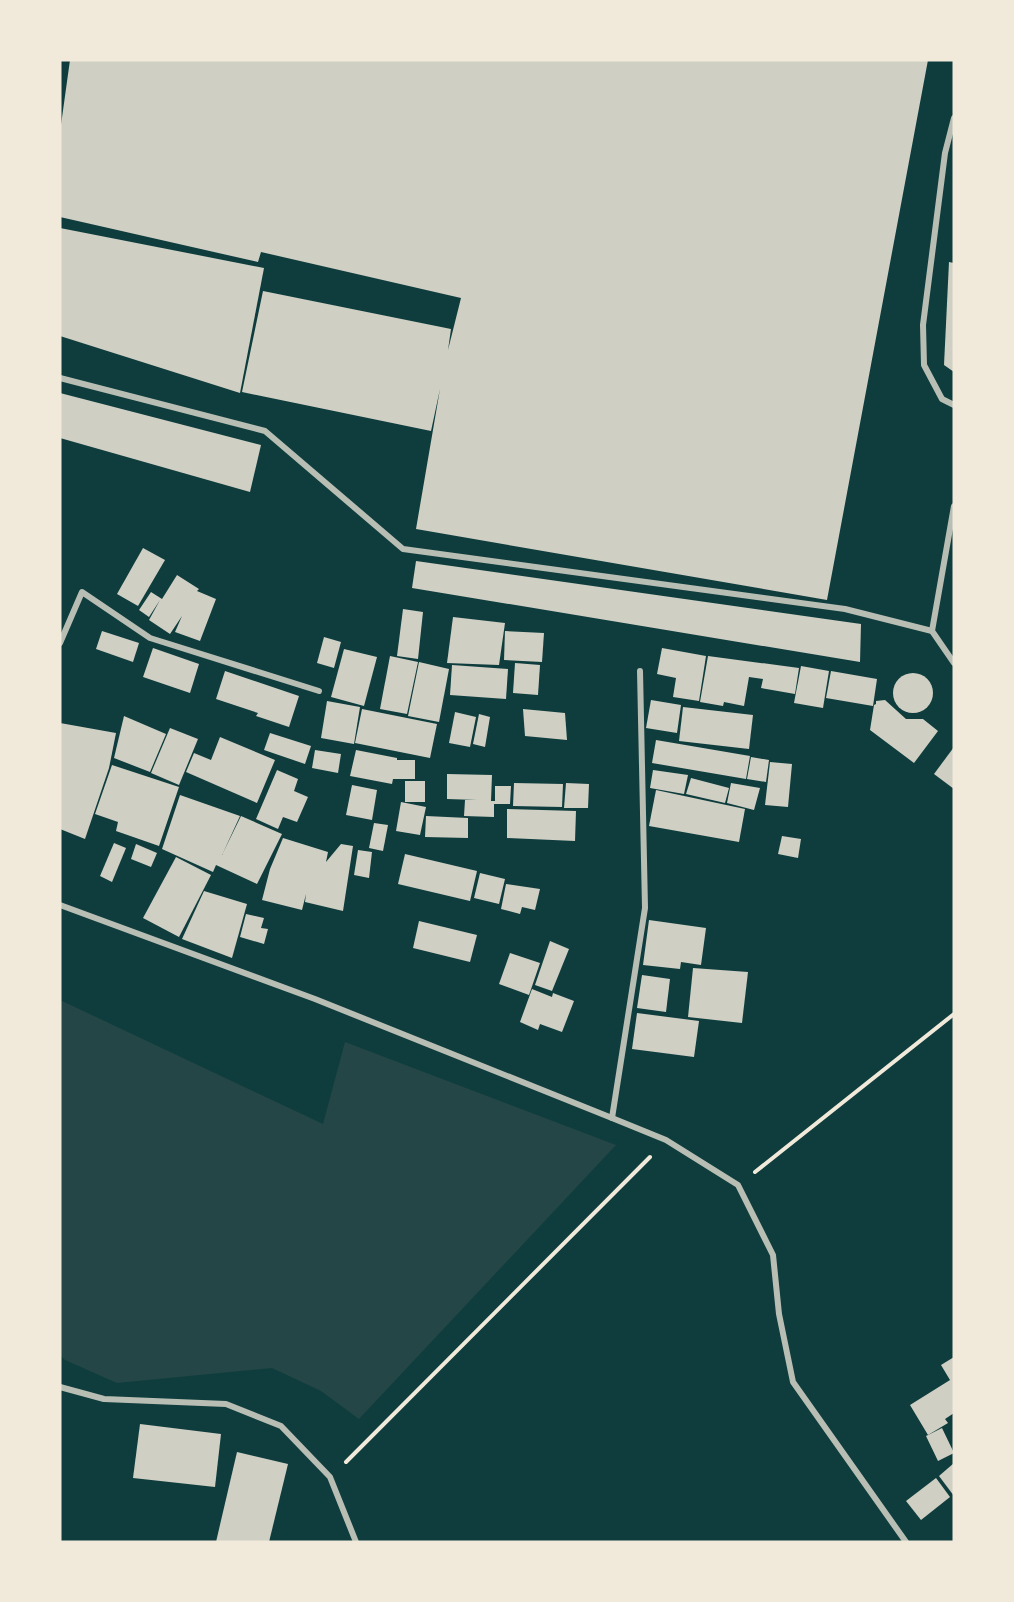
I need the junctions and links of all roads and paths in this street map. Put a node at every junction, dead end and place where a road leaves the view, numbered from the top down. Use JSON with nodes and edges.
{"nodes":[{"id":1,"x":954,"y":118,"type":"edge"},
{"id":2,"x":60,"y":378,"type":"edge"},
{"id":3,"x":954,"y":405,"type":"edge"},
{"id":4,"x":954,"y":506,"type":"edge"},
{"id":5,"x":933,"y":631,"type":"junction"},
{"id":6,"x":60,"y":643,"type":"edge"},
{"id":7,"x":954,"y":663,"type":"edge"},
{"id":8,"x":640,"y":671,"type":"dead end"},
{"id":9,"x":319,"y":691,"type":"dead end"},
{"id":10,"x":60,"y":904,"type":"edge"},
{"id":11,"x":954,"y":1014,"type":"edge"},
{"id":12,"x":612,"y":1118,"type":"junction"},
{"id":13,"x":666,"y":1140,"type":"junction"},
{"id":14,"x":738,"y":1185,"type":"junction"},
{"id":15,"x":60,"y":1387,"type":"edge"},
{"id":16,"x":330,"y":1477,"type":"junction"},
{"id":17,"x":356,"y":1542,"type":"edge"},
{"id":18,"x":906,"y":1542,"type":"edge"}],
"edges":[{"from":1,"to":3,"type":"street"},
{"from":2,"to":5,"type":"street"},
{"from":4,"to":5,"type":"street"},
{"from":5,"to":7,"type":"street"},
{"from":6,"to":9,"type":"street"},
{"from":8,"to":12,"type":"street"},
{"from":10,"to":12,"type":"street"},
{"from":11,"to":14,"type":"path"},
{"from":12,"to":13,"type":"street"},
{"from":13,"to":14,"type":"street"},
{"from":13,"to":16,"type":"path"},
{"from":14,"to":18,"type":"street"},
{"from":15,"to":16,"type":"street"},
{"from":16,"to":17,"type":"street"}]}
